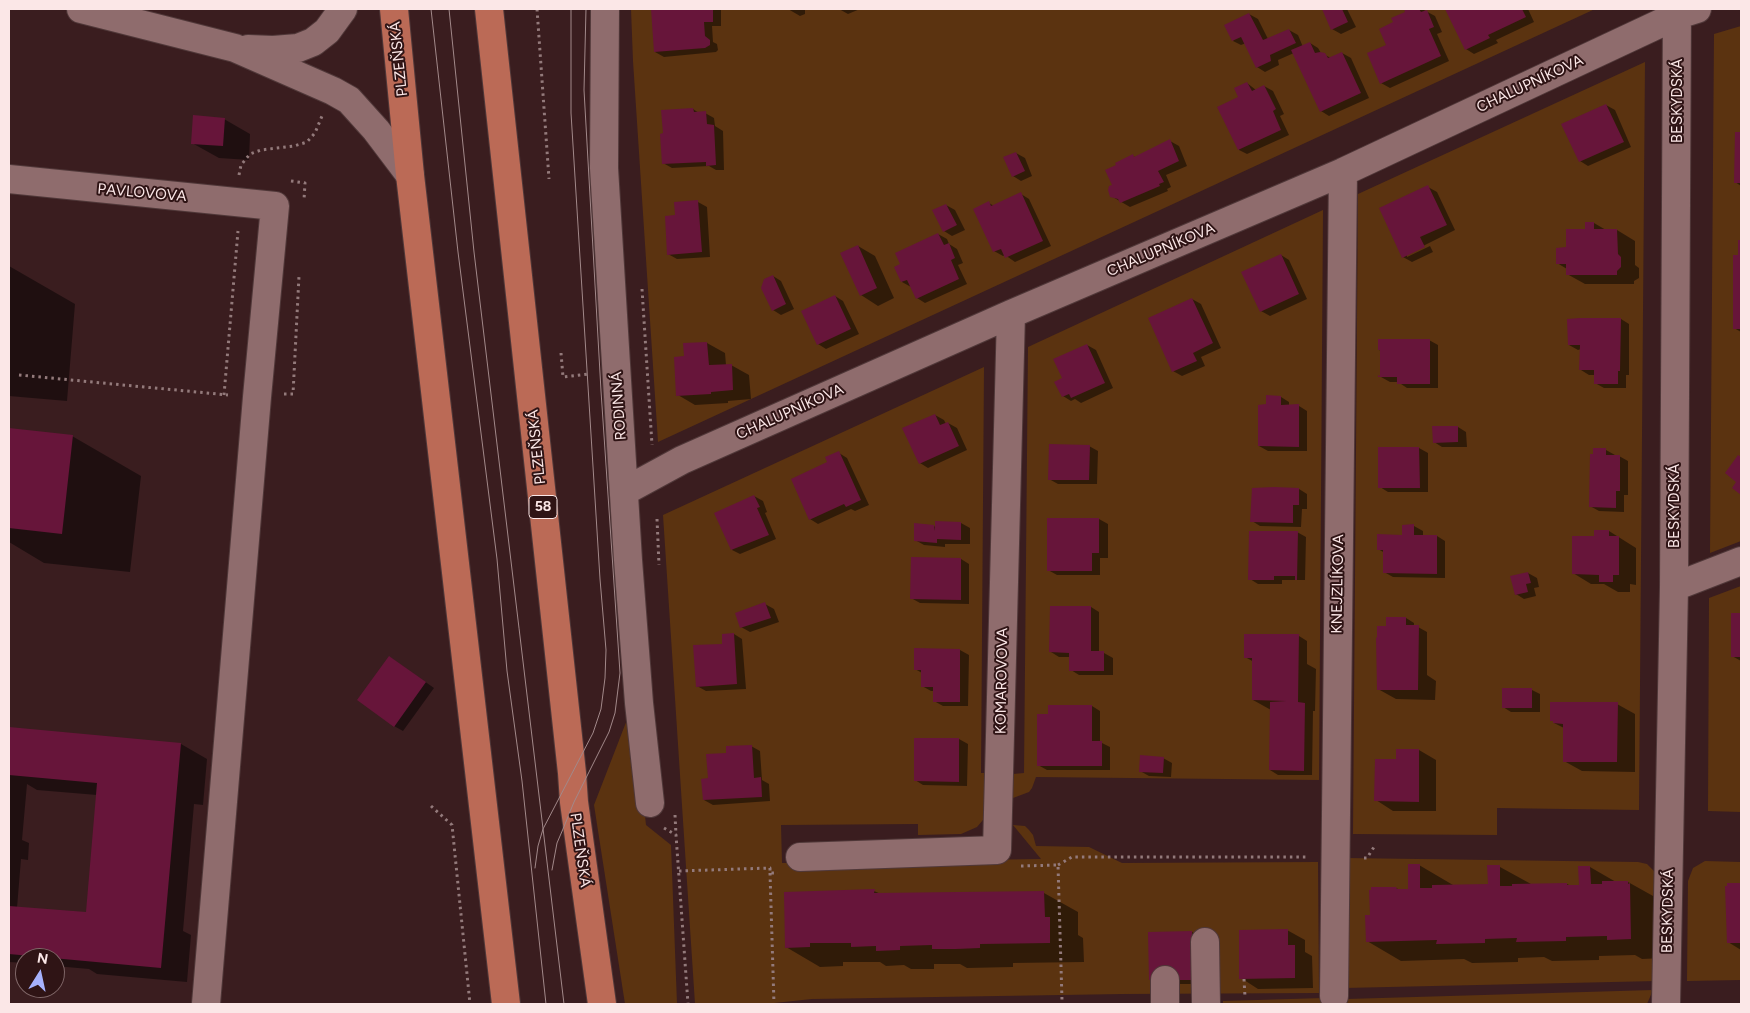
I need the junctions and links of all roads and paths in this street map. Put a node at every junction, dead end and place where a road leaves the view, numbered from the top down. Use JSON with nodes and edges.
{"nodes":[{"id":1,"x":80,"y":9,"type":"edge"},
{"id":2,"x":343,"y":9,"type":"edge"},
{"id":3,"x":394,"y":9,"type":"edge"},
{"id":4,"x":489,"y":9,"type":"edge"},
{"id":5,"x":537,"y":9,"type":"edge"},
{"id":6,"x":605,"y":9,"type":"edge"},
{"id":7,"x":1684,"y":11,"type":"edge"},
{"id":8,"x":235,"y":48,"type":"junction"},
{"id":9,"x":1343,"y":172,"type":"junction"},
{"id":10,"x":410,"y":176,"type":"junction"},
{"id":11,"x":9,"y":179,"type":"edge"},
{"id":12,"x":549,"y":179,"type":"dead end"},
{"id":13,"x":305,"y":183,"type":"dead end"},
{"id":14,"x":240,"y":202,"type":"junction"},
{"id":15,"x":304,"y":202,"type":"dead end"},
{"id":16,"x":300,"y":269,"type":"dead end"},
{"id":17,"x":1011,"y":314,"type":"junction"},
{"id":18,"x":19,"y":375,"type":"dead end"},
{"id":19,"x":293,"y":394,"type":"dead end"},
{"id":20,"x":224,"y":395,"type":"junction"},
{"id":21,"x":257,"y":398,"type":"junction"},
{"id":22,"x":625,"y":491,"type":"junction"},
{"id":23,"x":1741,"y":562,"type":"edge"},
{"id":24,"x":1674,"y":587,"type":"junction"},
{"id":25,"x":650,"y":803,"type":"joint"},
{"id":26,"x":431,"y":806,"type":"dead end"},
{"id":27,"x":1374,"y":848,"type":"dead end"},
{"id":28,"x":1335,"y":857,"type":"junction"},
{"id":29,"x":1058,"y":864,"type":"junction"},
{"id":30,"x":790,"y":865,"type":"joint"},
{"id":31,"x":1018,"y":866,"type":"dead end"},
{"id":32,"x":679,"y":871,"type":"junction"},
{"id":33,"x":770,"y":873,"type":"junction"},
{"id":34,"x":1205,"y":942,"type":"dead end"},
{"id":35,"x":1244,"y":979,"type":"dead end"},
{"id":36,"x":1334,"y":996,"type":"dead end"},
{"id":37,"x":1245,"y":997,"type":"dead end"},
{"id":38,"x":1062,"y":1000,"type":"dead end"},
{"id":39,"x":206,"y":1004,"type":"edge"},
{"id":40,"x":470,"y":1004,"type":"edge"},
{"id":41,"x":506,"y":1004,"type":"edge"},
{"id":42,"x":602,"y":1004,"type":"edge"},
{"id":43,"x":688,"y":1004,"type":"edge"},
{"id":44,"x":774,"y":1004,"type":"edge"},
{"id":45,"x":1206,"y":1004,"type":"edge"},
{"id":46,"x":1666,"y":1004,"type":"edge"}],
"edges":[{"from":1,"to":8,"type":"street"},
{"from":2,"to":8,"type":"street"},
{"from":3,"to":10,"type":"main road","name":"PLZEŇSKÁ"},
{"from":4,"to":42,"type":"main road","name":"PLZEŇSKÁ","number":"58"},
{"from":5,"to":12,"type":"path"},
{"from":6,"to":22,"type":"street","name":"RODINNÁ"},
{"from":7,"to":9,"type":"street","name":"CHALUPNÍKOVA"},
{"from":7,"to":24,"type":"street","name":"BESKYDSKÁ"},
{"from":8,"to":10,"type":"street"},
{"from":9,"to":17,"type":"street","name":"CHALUPNÍKOVA"},
{"from":9,"to":28,"type":"street","name":"KNEJZLÍKOVA"},
{"from":10,"to":41,"type":"main road","name":"PLZEŇSKÁ"},
{"from":11,"to":14,"type":"street","name":"PAVLOVOVA"},
{"from":13,"to":15,"type":"path"},
{"from":14,"to":20,"type":"path"},
{"from":14,"to":21,"type":"street","name":"PAVLOVOVA"},
{"from":16,"to":19,"type":"path"},
{"from":17,"to":22,"type":"street","name":"CHALUPNÍKOVA"},
{"from":17,"to":30,"type":"street","name":"KOMAROVOVA"},
{"from":18,"to":20,"type":"path"},
{"from":20,"to":21,"type":"path"},
{"from":21,"to":39,"type":"street"},
{"from":22,"to":25,"type":"street","name":"RODINNÁ"},
{"from":23,"to":24,"type":"street"},
{"from":24,"to":46,"type":"street","name":"BESKYDSKÁ"},
{"from":25,"to":32,"type":"path"},
{"from":26,"to":40,"type":"path"},
{"from":27,"to":28,"type":"path"},
{"from":28,"to":29,"type":"path"},
{"from":28,"to":36,"type":"street","name":"KNEJZLÍKOVA"},
{"from":29,"to":31,"type":"path"},
{"from":29,"to":38,"type":"path"},
{"from":30,"to":33,"type":"path"},
{"from":32,"to":33,"type":"path"},
{"from":32,"to":43,"type":"path"},
{"from":33,"to":44,"type":"path"},
{"from":34,"to":45,"type":"street"},
{"from":35,"to":37,"type":"path"}]}
